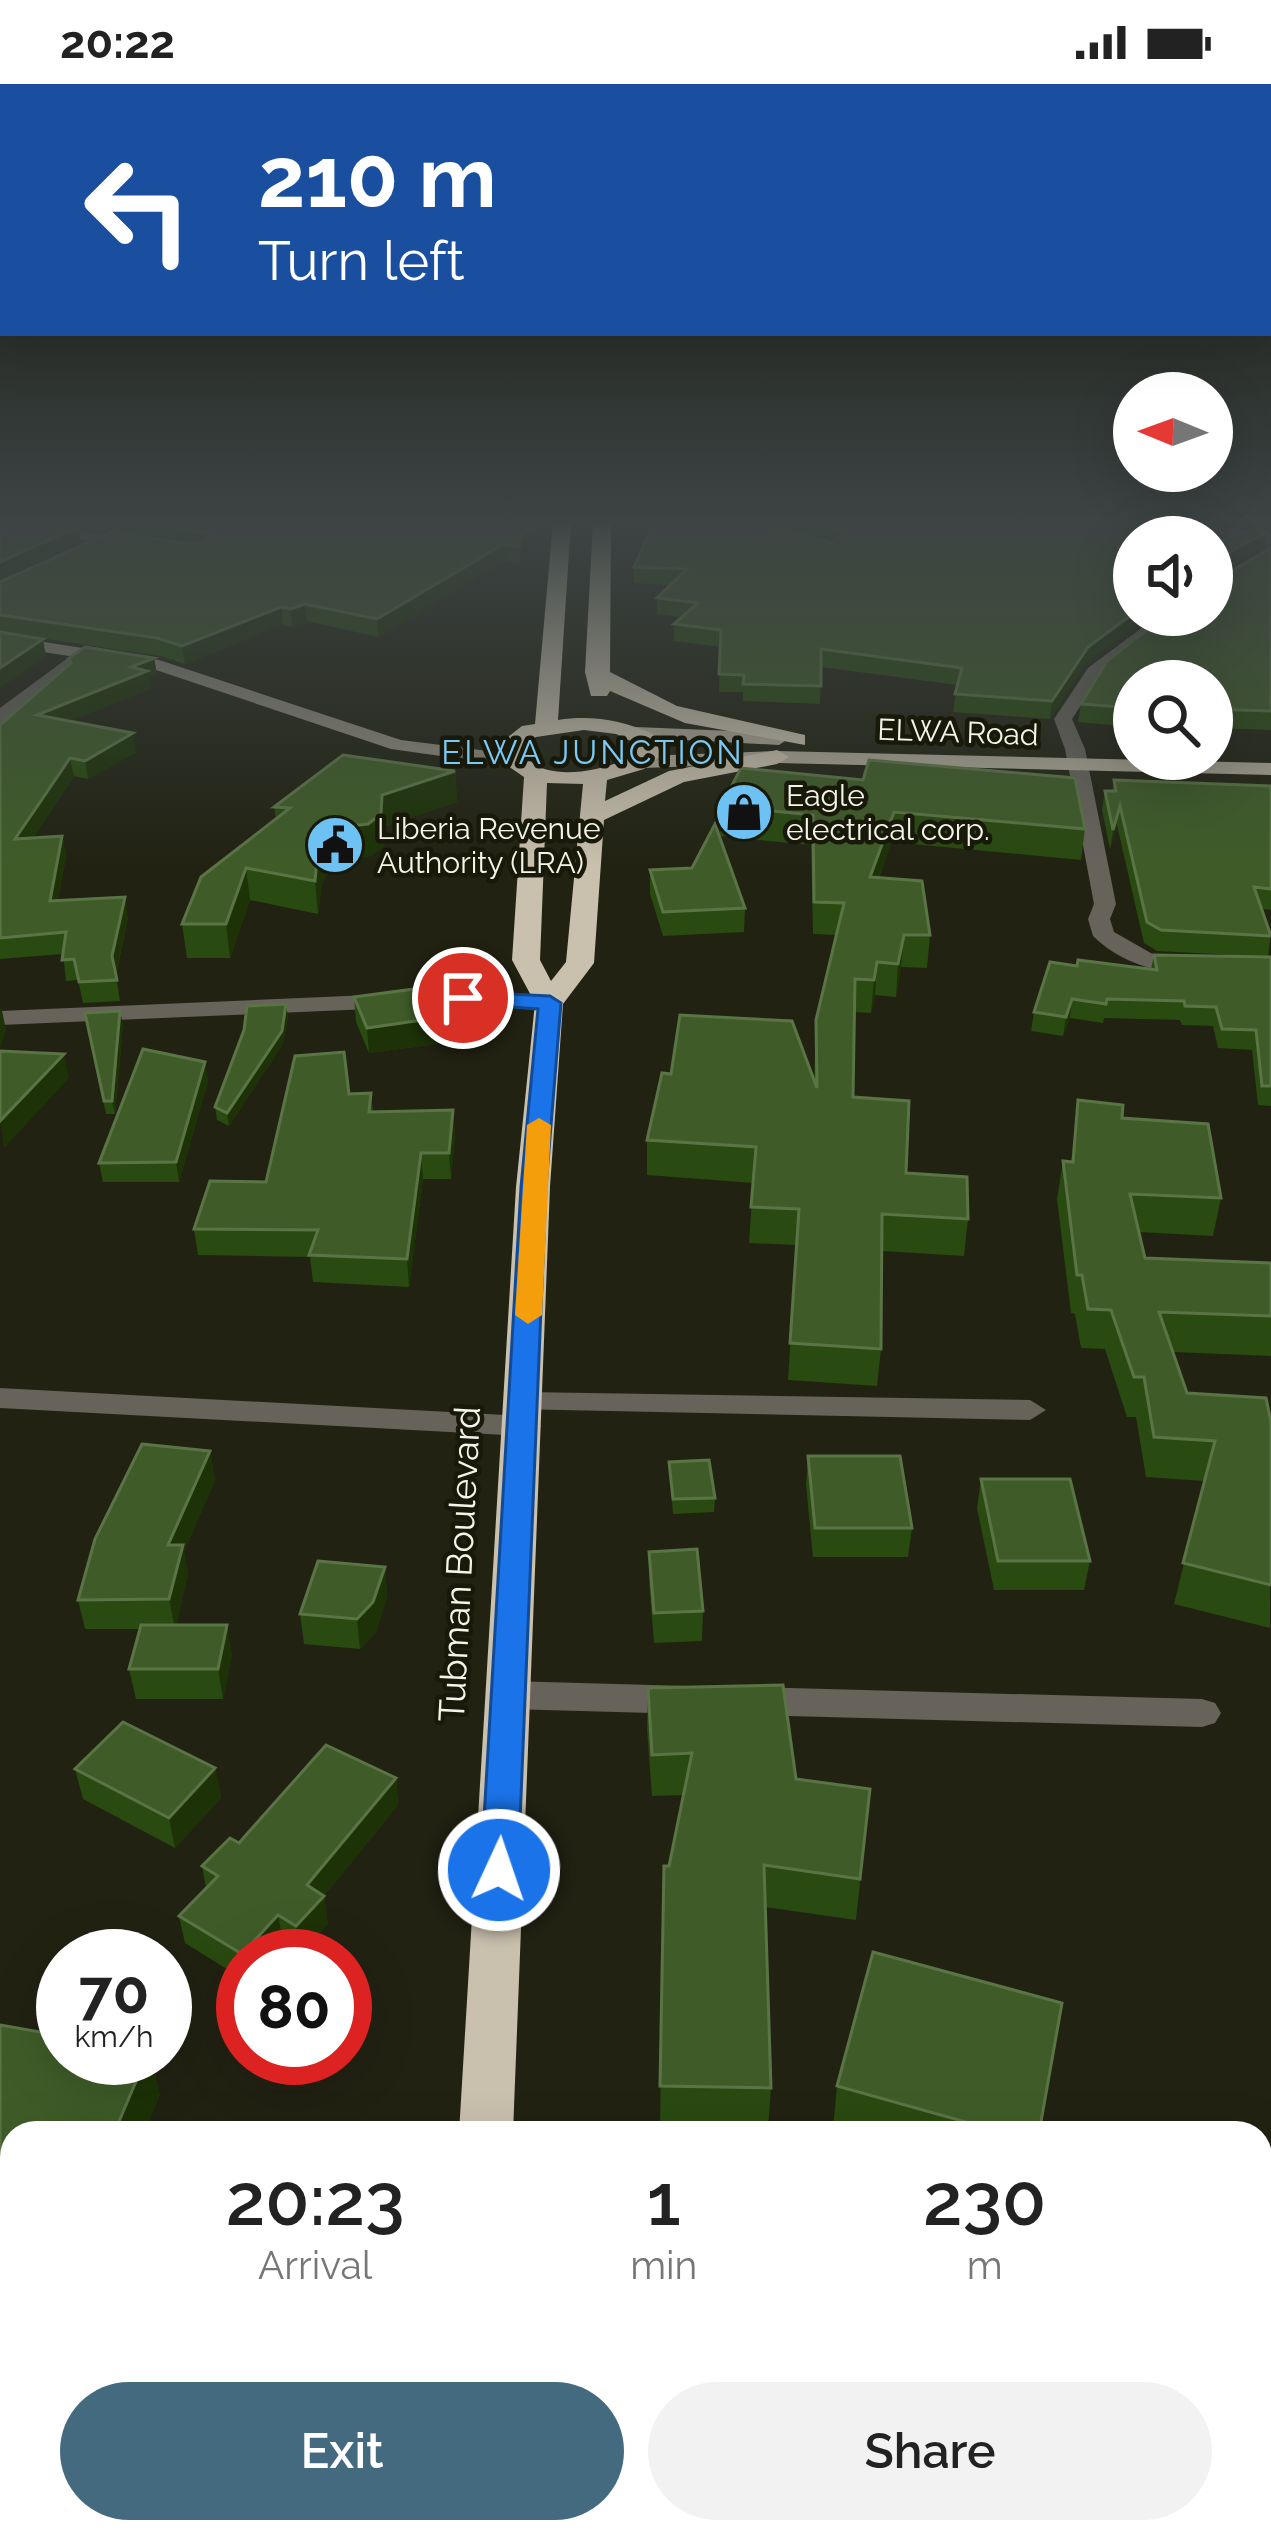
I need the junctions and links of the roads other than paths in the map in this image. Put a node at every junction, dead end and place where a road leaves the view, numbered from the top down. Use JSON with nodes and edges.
{"nodes":[{"id":1,"x":553,"y":637,"type":"edge"},
{"id":2,"x":597,"y":637,"type":"edge"},
{"id":3,"x":1139,"y":637,"type":"edge"},
{"id":4,"x":0,"y":640,"type":"edge"},
{"id":5,"x":86,"y":652,"type":"junction"},
{"id":6,"x":596,"y":672,"type":"junction"},
{"id":7,"x":0,"y":717,"type":"edge"},
{"id":8,"x":604,"y":724,"type":"junction"},
{"id":9,"x":546,"y":726,"type":"junction"},
{"id":10,"x":635,"y":733,"type":"junction"},
{"id":11,"x":797,"y":740,"type":"junction"},
{"id":12,"x":1233,"y":752,"type":"edge"},
{"id":13,"x":1113,"y":753,"type":"edge"},
{"id":14,"x":1271,"y":753,"type":"edge"},
{"id":15,"x":522,"y":757,"type":"junction"},
{"id":16,"x":777,"y":757,"type":"junction"},
{"id":17,"x":1077,"y":757,"type":"junction"},
{"id":18,"x":643,"y":762,"type":"junction"},
{"id":19,"x":1271,"y":769,"type":"edge"},
{"id":20,"x":595,"y":777,"type":"junction"},
{"id":21,"x":592,"y":816,"type":"junction"},
{"id":22,"x":1220,"y":967,"type":"edge"},
{"id":23,"x":550,"y":1003,"type":"junction"},
{"id":24,"x":0,"y":1018,"type":"edge"},
{"id":25,"x":0,"y":1398,"type":"edge"},
{"id":26,"x":1030,"y":1410,"type":"dead end"},
{"id":27,"x":525,"y":1414,"type":"junction"},
{"id":28,"x":508,"y":1695,"type":"junction"},
{"id":29,"x":1202,"y":1713,"type":"dead end"},
{"id":30,"x":487,"y":2121,"type":"edge"}],
"edges":[{"from":1,"to":9,"type":"highway"},
{"from":2,"to":6,"type":"highway"},
{"from":3,"to":17,"type":"street"},
{"from":4,"to":5,"type":"street"},
{"from":5,"to":7,"type":"street"},
{"from":5,"to":15,"type":"street"},
{"from":6,"to":8,"type":"highway"},
{"from":6,"to":11,"type":"highway"},
{"from":8,"to":9,"type":"highway"},
{"from":8,"to":10,"type":"highway"},
{"from":9,"to":15,"type":"highway"},
{"from":10,"to":11,"type":"main road","name":"ELWA Road"},
{"from":10,"to":18,"type":"highway"},
{"from":11,"to":17,"type":"main road","name":"ELWA Road"},
{"from":12,"to":14,"type":"main road"},
{"from":13,"to":17,"type":"main road","name":"ELWA Road"},
{"from":15,"to":20,"type":"highway"},
{"from":15,"to":23,"type":"highway","name":"Tubman Boulevard"},
{"from":16,"to":17,"type":"main road","name":"ELWA Road"},
{"from":16,"to":18,"type":"main road","name":"ELWA Road"},
{"from":16,"to":21,"type":"highway"},
{"from":17,"to":19,"type":"main road","name":"ELWA Road"},
{"from":17,"to":22,"type":"street"},
{"from":18,"to":20,"type":"highway"},
{"from":20,"to":21,"type":"highway","name":"Tubman Boulevard"},
{"from":21,"to":23,"type":"highway","name":"Tubman Boulevard"},
{"from":23,"to":24,"type":"street"},
{"from":23,"to":27,"type":"highway","name":"Tubman Boulevard"},
{"from":25,"to":27,"type":"street"},
{"from":26,"to":27,"type":"street"},
{"from":27,"to":28,"type":"highway","name":"Tubman Boulevard"},
{"from":28,"to":29,"type":"street"},
{"from":28,"to":30,"type":"highway","name":"Tubman Boulevard"}]}
